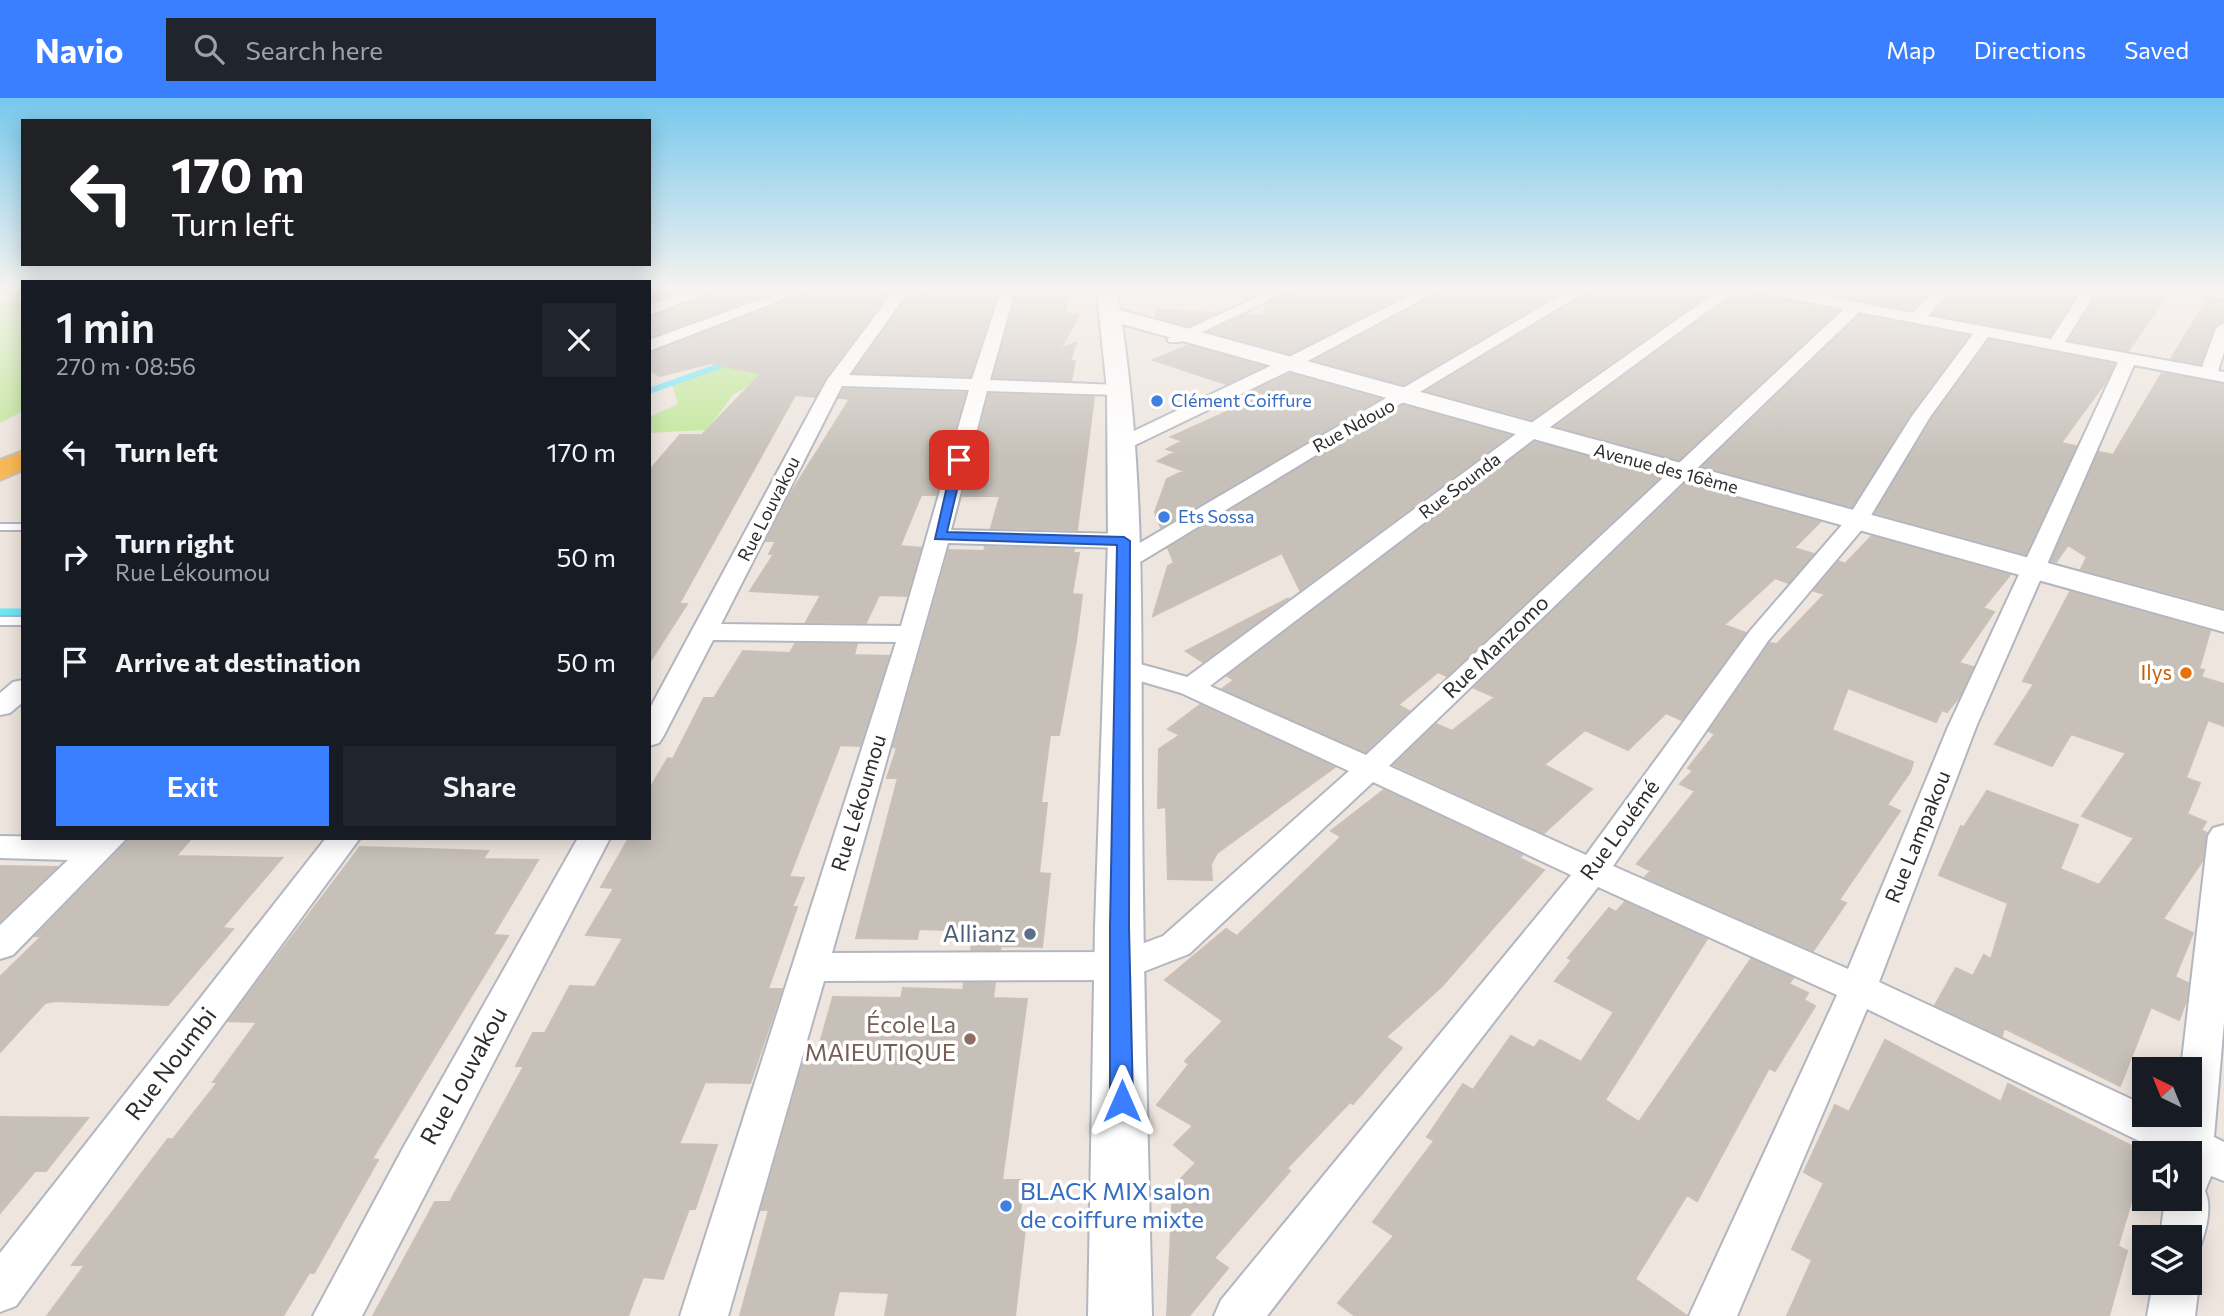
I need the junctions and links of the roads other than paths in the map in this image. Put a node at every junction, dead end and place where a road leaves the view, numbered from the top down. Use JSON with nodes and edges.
{"nodes":[{"id":1,"x":862,"y":345,"type":"edge"},
{"id":2,"x":990,"y":345,"type":"edge"},
{"id":3,"x":1114,"y":345,"type":"edge"},
{"id":4,"x":1212,"y":345,"type":"edge"},
{"id":5,"x":1326,"y":345,"type":"edge"},
{"id":6,"x":1492,"y":345,"type":"edge"},
{"id":7,"x":1653,"y":345,"type":"edge"},
{"id":8,"x":1815,"y":345,"type":"edge"},
{"id":9,"x":1974,"y":345,"type":"edge"},
{"id":10,"x":2055,"y":345,"type":"edge"},
{"id":11,"x":2221,"y":345,"type":"edge"},
{"id":12,"x":2128,"y":359,"type":"junction"},
{"id":13,"x":1287,"y":365,"type":"junction"},
{"id":14,"x":2216,"y":375,"type":"edge"},
{"id":15,"x":836,"y":380,"type":"junction"},
{"id":16,"x":978,"y":383,"type":"junction"},
{"id":17,"x":1119,"y":390,"type":"junction"},
{"id":18,"x":1405,"y":398,"type":"junction"},
{"id":19,"x":1531,"y":432,"type":"junction"},
{"id":20,"x":21,"y":438,"type":"edge"},
{"id":21,"x":1122,"y":444,"type":"junction"},
{"id":22,"x":0,"y":449,"type":"edge"},
{"id":23,"x":21,"y":460,"type":"edge"},
{"id":24,"x":0,"y":471,"type":"edge"},
{"id":25,"x":1679,"y":472,"type":"junction"},
{"id":26,"x":1856,"y":522,"type":"junction"},
{"id":27,"x":0,"y":527,"type":"edge"},
{"id":28,"x":21,"y":527,"type":"edge"},
{"id":29,"x":940,"y":536,"type":"junction"},
{"id":30,"x":1124,"y":552,"type":"junction"},
{"id":31,"x":2034,"y":570,"type":"junction"},
{"id":32,"x":0,"y":621,"type":"edge"},
{"id":33,"x":21,"y":621,"type":"edge"},
{"id":34,"x":2224,"y":622,"type":"edge"},
{"id":35,"x":706,"y":632,"type":"junction"},
{"id":36,"x":911,"y":634,"type":"junction"},
{"id":37,"x":1122,"y":667,"type":"junction"},
{"id":38,"x":1191,"y":687,"type":"junction"},
{"id":39,"x":21,"y":690,"type":"edge"},
{"id":40,"x":0,"y":707,"type":"edge"},
{"id":41,"x":651,"y":733,"type":"edge"},
{"id":42,"x":1369,"y":769,"type":"junction"},
{"id":43,"x":2224,"y":836,"type":"edge"},
{"id":44,"x":342,"y":840,"type":"edge"},
{"id":45,"x":593,"y":840,"type":"edge"},
{"id":46,"x":104,"y":844,"type":"edge"},
{"id":47,"x":0,"y":847,"type":"edge"},
{"id":48,"x":1592,"y":871,"type":"junction"},
{"id":49,"x":0,"y":946,"type":"edge"},
{"id":50,"x":1122,"y":966,"type":"junction"},
{"id":51,"x":808,"y":967,"type":"junction"},
{"id":52,"x":1858,"y":988,"type":"junction"},
{"id":53,"x":2159,"y":1141,"type":"edge"},
{"id":54,"x":2202,"y":1163,"type":"edge"},
{"id":55,"x":0,"y":1290,"type":"edge"},
{"id":56,"x":2174,"y":1295,"type":"edge"},
{"id":57,"x":337,"y":1316,"type":"edge"},
{"id":58,"x":704,"y":1316,"type":"edge"},
{"id":59,"x":1120,"y":1316,"type":"edge"},
{"id":60,"x":1238,"y":1316,"type":"edge"},
{"id":61,"x":1713,"y":1316,"type":"edge"},
{"id":62,"x":2171,"y":1316,"type":"edge"}],
"edges":[{"from":1,"to":15,"type":"street","name":"Rue Louvakou"},
{"from":2,"to":16,"type":"street","name":"Rue Lékoumou"},
{"from":3,"to":17,"type":"main road"},
{"from":4,"to":13,"type":"main road","name":"Avenue des 16ème"},
{"from":5,"to":13,"type":"street"},
{"from":6,"to":18,"type":"street","name":"Rue Ndouo"},
{"from":7,"to":19,"type":"street","name":"Rue Sounda"},
{"from":8,"to":25,"type":"street","name":"Rue Manzomo"},
{"from":9,"to":26,"type":"street","name":"Rue Louémé"},
{"from":10,"to":12,"type":"street"},
{"from":11,"to":14,"type":"street"},
{"from":12,"to":14,"type":"street"},
{"from":12,"to":31,"type":"street","name":"Rue Lampakou"},
{"from":13,"to":18,"type":"main road","name":"Avenue des 16ème"},
{"from":13,"to":21,"type":"street"},
{"from":15,"to":16,"type":"street"},
{"from":15,"to":35,"type":"street","name":"Rue Louvakou"},
{"from":16,"to":17,"type":"street"},
{"from":16,"to":29,"type":"street","name":"Rue Lékoumou"},
{"from":17,"to":21,"type":"main road"},
{"from":18,"to":19,"type":"main road","name":"Avenue des 16ème"},
{"from":18,"to":30,"type":"street","name":"Rue Ndouo"},
{"from":19,"to":25,"type":"main road","name":"Avenue des 16ème"},
{"from":19,"to":38,"type":"street","name":"Rue Sounda"},
{"from":20,"to":22,"type":"main road"},
{"from":21,"to":30,"type":"main road"},
{"from":23,"to":24,"type":"main road"},
{"from":25,"to":26,"type":"main road","name":"Avenue des 16ème"},
{"from":25,"to":42,"type":"street","name":"Rue Manzomo"},
{"from":26,"to":31,"type":"main road","name":"Avenue des 16ème"},
{"from":26,"to":48,"type":"street","name":"Rue Louémé"},
{"from":27,"to":28,"type":"lane"},
{"from":29,"to":30,"type":"street"},
{"from":29,"to":36,"type":"street","name":"Rue Lékoumou"},
{"from":30,"to":37,"type":"main road"},
{"from":31,"to":34,"type":"main road","name":"Avenue des 16ème"},
{"from":31,"to":52,"type":"street","name":"Rue Lampakou"},
{"from":32,"to":33,"type":"lane"},
{"from":35,"to":36,"type":"street"},
{"from":35,"to":41,"type":"street","name":"Rue Louvakou"},
{"from":36,"to":51,"type":"street","name":"Rue Lékoumou"},
{"from":37,"to":38,"type":"street"},
{"from":37,"to":50,"type":"main road"},
{"from":38,"to":42,"type":"street"},
{"from":39,"to":40,"type":"street"},
{"from":42,"to":48,"type":"street"},
{"from":42,"to":50,"type":"street","name":"Rue Manzomo"},
{"from":43,"to":54,"type":"street"},
{"from":44,"to":55,"type":"street","name":"Rue Noumbi"},
{"from":45,"to":57,"type":"street","name":"Rue Louvakou"},
{"from":46,"to":47,"type":"street"},
{"from":46,"to":49,"type":"street"},
{"from":48,"to":52,"type":"street"},
{"from":48,"to":60,"type":"street","name":"Rue Louémé"},
{"from":50,"to":51,"type":"street"},
{"from":50,"to":59,"type":"main road"},
{"from":51,"to":58,"type":"street","name":"Rue Lékoumou"},
{"from":52,"to":53,"type":"street"},
{"from":52,"to":61,"type":"street","name":"Rue Lampakou"},
{"from":56,"to":62,"type":"street"}]}
